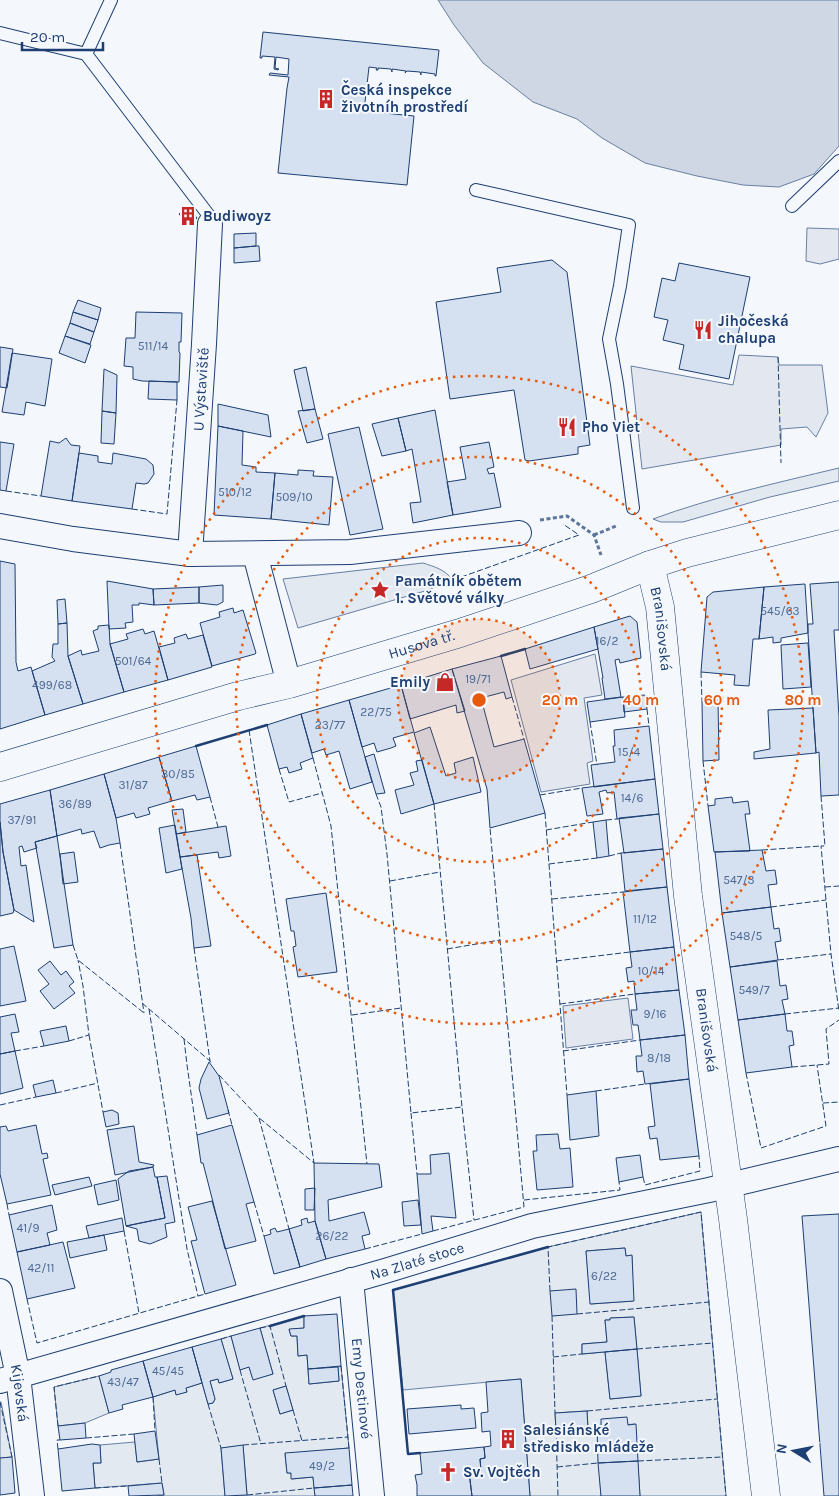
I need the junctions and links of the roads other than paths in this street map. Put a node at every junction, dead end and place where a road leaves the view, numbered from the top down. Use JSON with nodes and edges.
{"nodes":[{"id":1,"x":111,"y":0,"type":"edge"},
{"id":2,"x":0,"y":33,"type":"edge"},
{"id":3,"x":86,"y":54,"type":"junction"},
{"id":4,"x":839,"y":161,"type":"edge"},
{"id":5,"x":476,"y":190,"type":"dead end"},
{"id":6,"x":792,"y":206,"type":"dead end"},
{"id":7,"x":210,"y":224,"type":"joint"},
{"id":8,"x":634,"y":508,"type":"dead end"},
{"id":9,"x":839,"y":515,"type":"edge"},
{"id":10,"x":0,"y":526,"type":"edge"},
{"id":11,"x":519,"y":533,"type":"dead end"},
{"id":12,"x":190,"y":554,"type":"junction"},
{"id":13,"x":255,"y":554,"type":"junction"},
{"id":14,"x":650,"y":565,"type":"junction"},
{"id":15,"x":289,"y":684,"type":"junction"},
{"id":16,"x":0,"y":767,"type":"edge"},
{"id":17,"x":839,"y":1159,"type":"edge"},
{"id":18,"x":728,"y":1185,"type":"junction"},
{"id":19,"x":351,"y":1280,"type":"junction"},
{"id":20,"x":0,"y":1292,"type":"edge"},
{"id":21,"x":9,"y":1378,"type":"edge"},
{"id":22,"x":32,"y":1496,"type":"edge"},
{"id":23,"x":372,"y":1496,"type":"edge"},
{"id":24,"x":766,"y":1496,"type":"edge"}],
"edges":[{"from":1,"to":3,"type":"lane"},
{"from":2,"to":3,"type":"lane"},
{"from":3,"to":7,"type":"lane"},
{"from":4,"to":6,"type":"lane"},
{"from":5,"to":8,"type":"lane"},
{"from":7,"to":12,"type":"street","name":"U Výstaviště"},
{"from":9,"to":14,"type":"street","name":"Husova tř."},
{"from":10,"to":12,"type":"street"},
{"from":11,"to":13,"type":"street"},
{"from":12,"to":13,"type":"street"},
{"from":13,"to":15,"type":"street"},
{"from":14,"to":15,"type":"street","name":"Husova tř."},
{"from":14,"to":18,"type":"street","name":"Branišovská"},
{"from":15,"to":16,"type":"street","name":"Husova tř."},
{"from":17,"to":18,"type":"street","name":"Na Zlaté stoce"},
{"from":18,"to":19,"type":"street","name":"Na Zlaté stoce"},
{"from":18,"to":24,"type":"street","name":"Branišovská"},
{"from":19,"to":21,"type":"street","name":"Na Zlaté stoce"},
{"from":19,"to":23,"type":"street","name":"Emy Destinové"},
{"from":20,"to":21,"type":"street","name":"Kijevská"},
{"from":21,"to":22,"type":"street","name":"Kijevská"}]}
